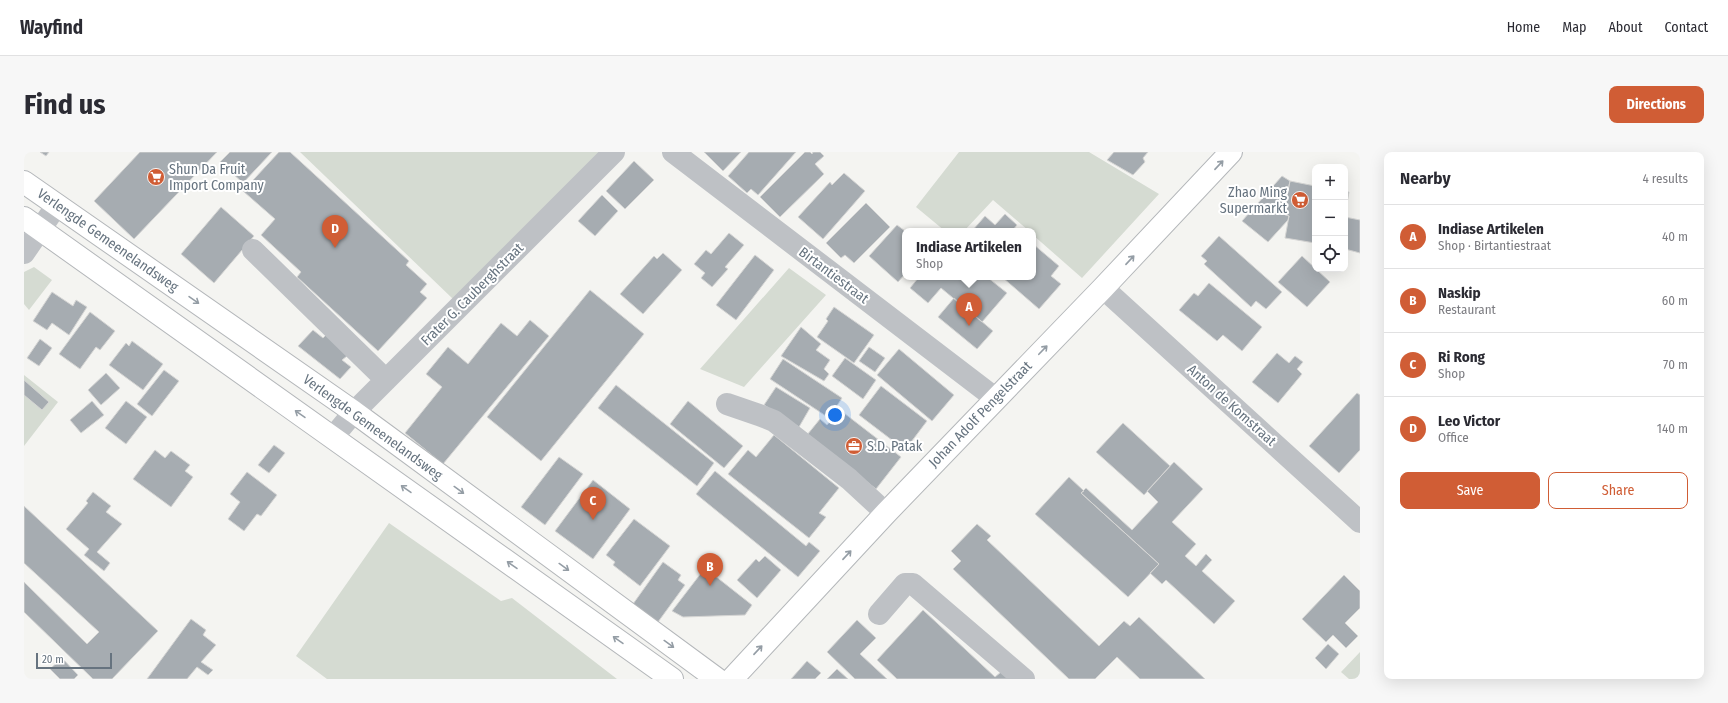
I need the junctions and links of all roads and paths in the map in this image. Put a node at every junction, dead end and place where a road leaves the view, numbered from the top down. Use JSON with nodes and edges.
{"nodes":[{"id":1,"x":614,"y":152,"type":"edge"},
{"id":2,"x":673,"y":152,"type":"edge"},
{"id":3,"x":1231,"y":152,"type":"edge"},
{"id":4,"x":24,"y":182,"type":"edge"},
{"id":5,"x":57,"y":205,"type":"junction"},
{"id":6,"x":32,"y":224,"type":"edge"},
{"id":7,"x":253,"y":250,"type":"dead end"},
{"id":8,"x":24,"y":253,"type":"edge"},
{"id":9,"x":1103,"y":288,"type":"junction"},
{"id":10,"x":386,"y":380,"type":"junction"},
{"id":11,"x":995,"y":398,"type":"junction"},
{"id":12,"x":727,"y":404,"type":"dead end"},
{"id":13,"x":354,"y":412,"type":"junction"},
{"id":14,"x":333,"y":437,"type":"junction"},
{"id":15,"x":886,"y":513,"type":"junction"},
{"id":16,"x":1360,"y":522,"type":"edge"},
{"id":17,"x":879,"y":614,"type":"dead end"},
{"id":18,"x":672,"y":679,"type":"edge"},
{"id":19,"x":716,"y":679,"type":"edge"},
{"id":20,"x":732,"y":679,"type":"edge"},
{"id":21,"x":1024,"y":679,"type":"edge"}],
"edges":[{"from":1,"to":10,"type":"street","name":"Frater G. Cauberghstraat"},
{"from":2,"to":11,"type":"street","name":"Birtantiestraat"},
{"from":9,"to":3,"type":"main road","name":"Johan Adolf Pengelstraat","one_way":true},
{"from":4,"to":5,"type":"main road","name":"Verlengde Gemeenelandsweg"},
{"from":5,"to":6,"type":"street"},
{"from":5,"to":13,"type":"main road","name":"Verlengde Gemeenelandsweg","one_way":true},
{"from":6,"to":8,"type":"street"},
{"from":14,"to":6,"type":"main road","one_way":true},
{"from":7,"to":10,"type":"street"},
{"from":11,"to":9,"type":"main road","name":"Johan Adolf Pengelstraat","one_way":true},
{"from":9,"to":16,"type":"street","name":"Anton de Komstraat"},
{"from":10,"to":13,"type":"street","name":"Frater G. Cauberghstraat"},
{"from":11,"to":15,"type":"main road","name":"Johan Adolf Pengelstraat"},
{"from":12,"to":15,"type":"street"},
{"from":13,"to":14,"type":"street","name":"Frater G. Cauberghstraat"},
{"from":13,"to":19,"type":"main road","name":"Verlengde Gemeenelandsweg","one_way":true},
{"from":18,"to":14,"type":"main road","one_way":true},
{"from":20,"to":15,"type":"main road","name":"Johan Adolf Pengelstraat","one_way":true},
{"from":17,"to":21,"type":"street"}]}
